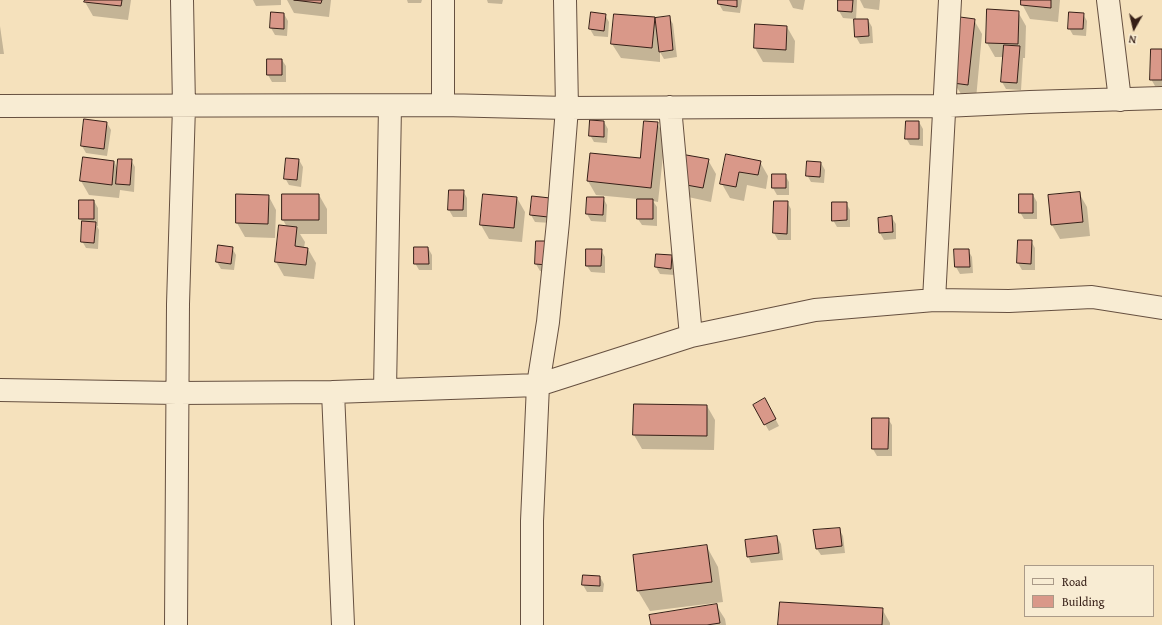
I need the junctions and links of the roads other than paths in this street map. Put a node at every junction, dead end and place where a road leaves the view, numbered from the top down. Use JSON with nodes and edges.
{"nodes":[{"id":1,"x":182,"y":0,"type":"edge"},
{"id":2,"x":443,"y":0,"type":"edge"},
{"id":3,"x":565,"y":0,"type":"edge"},
{"id":4,"x":950,"y":0,"type":"edge"},
{"id":5,"x":1108,"y":0,"type":"edge"},
{"id":6,"x":1162,"y":98,"type":"edge"},
{"id":7,"x":1120,"y":100,"type":"junction"},
{"id":8,"x":443,"y":105,"type":"junction"},
{"id":9,"x":0,"y":106,"type":"edge"},
{"id":10,"x":184,"y":106,"type":"junction"},
{"id":11,"x":390,"y":106,"type":"junction"},
{"id":12,"x":944,"y":106,"type":"junction"},
{"id":13,"x":670,"y":107,"type":"junction"},
{"id":14,"x":567,"y":108,"type":"junction"},
{"id":15,"x":934,"y":300,"type":"junction"},
{"id":16,"x":1162,"y":308,"type":"edge"},
{"id":17,"x":691,"y":336,"type":"junction"},
{"id":18,"x":538,"y":386,"type":"junction"},
{"id":19,"x":0,"y":390,"type":"edge"},
{"id":20,"x":385,"y":390,"type":"junction"},
{"id":21,"x":333,"y":392,"type":"junction"},
{"id":22,"x":178,"y":393,"type":"junction"},
{"id":23,"x":176,"y":625,"type":"edge"},
{"id":24,"x":343,"y":625,"type":"edge"},
{"id":25,"x":532,"y":625,"type":"edge"}],
"edges":[{"from":1,"to":10,"type":"street"},
{"from":2,"to":8,"type":"street"},
{"from":3,"to":14,"type":"street"},
{"from":4,"to":12,"type":"street"},
{"from":5,"to":7,"type":"street"},
{"from":6,"to":7,"type":"street"},
{"from":7,"to":12,"type":"street"},
{"from":8,"to":11,"type":"street"},
{"from":8,"to":14,"type":"street"},
{"from":9,"to":10,"type":"street"},
{"from":10,"to":11,"type":"street"},
{"from":10,"to":22,"type":"street"},
{"from":11,"to":20,"type":"street"},
{"from":12,"to":13,"type":"street"},
{"from":12,"to":15,"type":"street"},
{"from":13,"to":14,"type":"street"},
{"from":13,"to":17,"type":"street"},
{"from":14,"to":18,"type":"street"},
{"from":15,"to":16,"type":"street"},
{"from":15,"to":17,"type":"street"},
{"from":17,"to":18,"type":"street"},
{"from":18,"to":20,"type":"street"},
{"from":18,"to":25,"type":"street"},
{"from":19,"to":22,"type":"street"},
{"from":20,"to":21,"type":"street"},
{"from":21,"to":22,"type":"street"},
{"from":21,"to":24,"type":"street"},
{"from":22,"to":23,"type":"street"}]}
